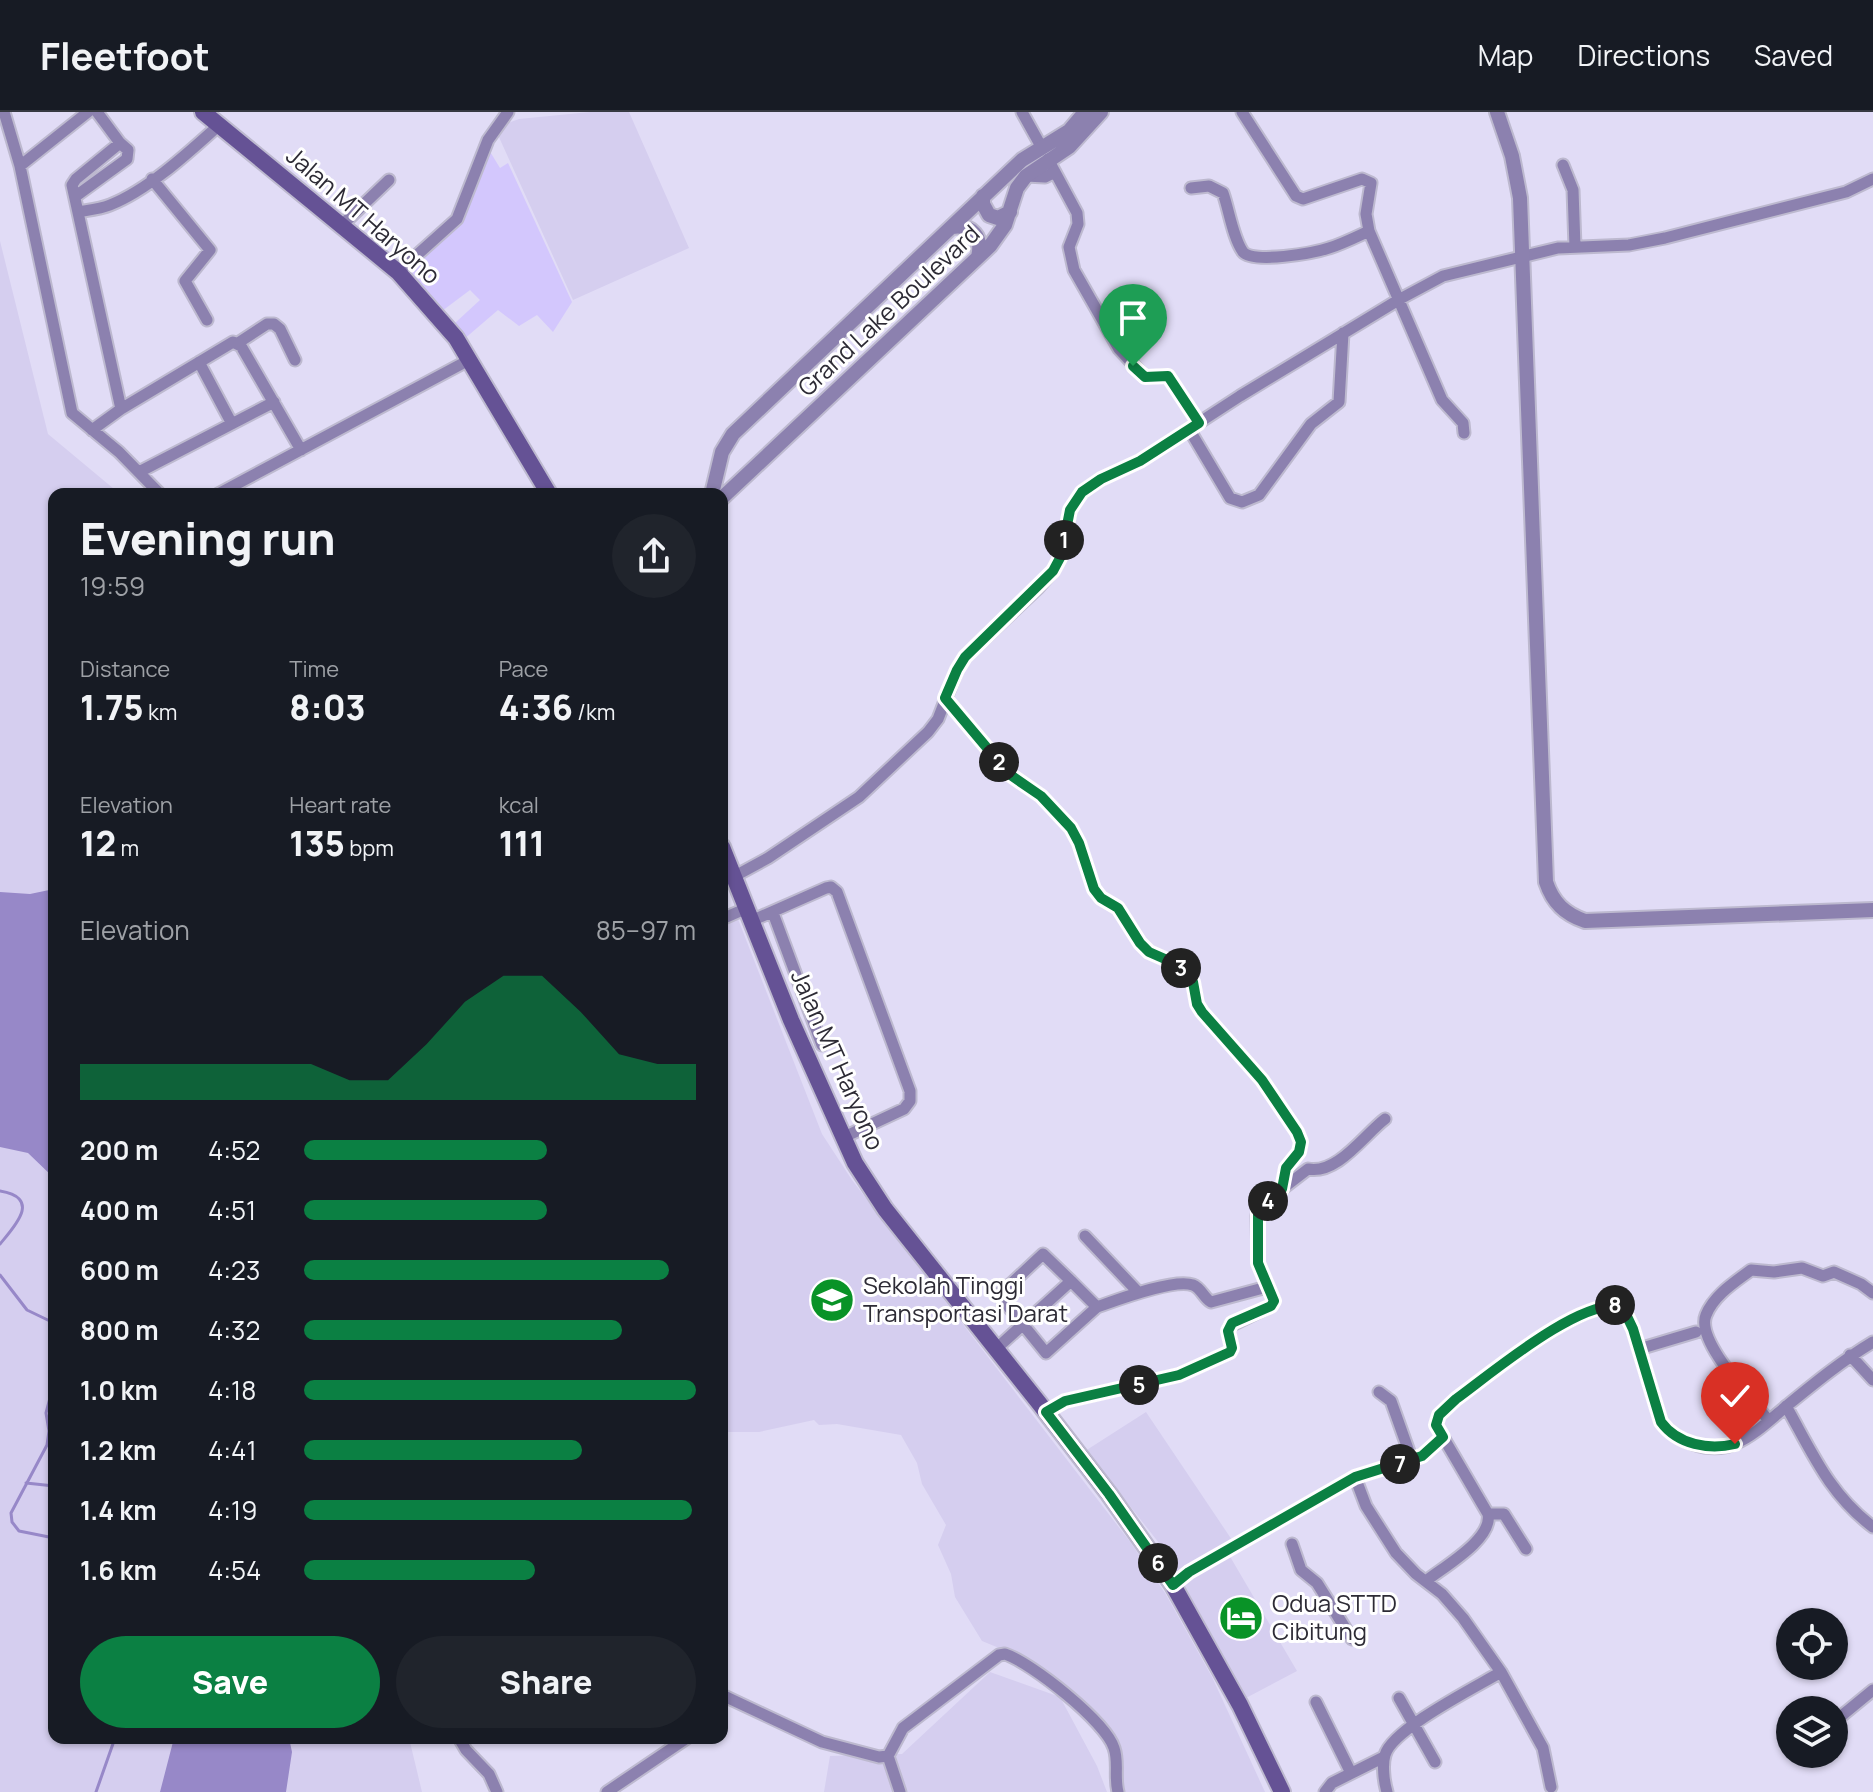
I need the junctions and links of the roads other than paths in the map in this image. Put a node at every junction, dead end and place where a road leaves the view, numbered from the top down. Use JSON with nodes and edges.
{"nodes":[{"id":1,"x":4,"y":112,"type":"edge"},
{"id":2,"x":88,"y":112,"type":"edge"},
{"id":3,"x":97,"y":112,"type":"edge"},
{"id":4,"x":203,"y":112,"type":"edge"},
{"id":5,"x":508,"y":112,"type":"edge"},
{"id":6,"x":1022,"y":112,"type":"edge"},
{"id":7,"x":1085,"y":112,"type":"edge"},
{"id":8,"x":1101,"y":112,"type":"edge"},
{"id":9,"x":1242,"y":112,"type":"edge"},
{"id":10,"x":1497,"y":112,"type":"edge"},
{"id":11,"x":218,"y":126,"type":"junction"},
{"id":12,"x":1048,"y":160,"type":"junction"},
{"id":13,"x":1563,"y":165,"type":"dead end"},
{"id":14,"x":20,"y":166,"type":"junction"},
{"id":15,"x":152,"y":179,"type":"junction"},
{"id":16,"x":1873,"y":179,"type":"edge"},
{"id":17,"x":389,"y":180,"type":"dead end"},
{"id":18,"x":1191,"y":188,"type":"dead end"},
{"id":19,"x":983,"y":196,"type":"junction"},
{"id":20,"x":78,"y":212,"type":"junction"},
{"id":21,"x":1010,"y":212,"type":"junction"},
{"id":22,"x":342,"y":225,"type":"junction"},
{"id":23,"x":952,"y":227,"type":"junction"},
{"id":24,"x":1369,"y":231,"type":"junction"},
{"id":25,"x":1575,"y":247,"type":"junction"},
{"id":26,"x":978,"y":257,"type":"junction"},
{"id":27,"x":1522,"y":258,"type":"junction"},
{"id":28,"x":398,"y":272,"type":"junction"},
{"id":29,"x":1400,"y":299,"type":"junction"},
{"id":30,"x":207,"y":320,"type":"dead end"},
{"id":31,"x":1343,"y":333,"type":"junction"},
{"id":32,"x":238,"y":343,"type":"junction"},
{"id":33,"x":295,"y":360,"type":"dead end"},
{"id":34,"x":469,"y":360,"type":"junction"},
{"id":35,"x":199,"y":362,"type":"junction"},
{"id":36,"x":274,"y":402,"type":"junction"},
{"id":37,"x":121,"y":409,"type":"junction"},
{"id":38,"x":232,"y":424,"type":"junction"},
{"id":39,"x":1194,"y":426,"type":"junction"},
{"id":40,"x":92,"y":430,"type":"junction"},
{"id":41,"x":1464,"y":433,"type":"dead end"},
{"id":42,"x":301,"y":450,"type":"junction"},
{"id":43,"x":139,"y":472,"type":"junction"},
{"id":44,"x":154,"y":488,"type":"edge"},
{"id":45,"x":233,"y":488,"type":"edge"},
{"id":46,"x":545,"y":488,"type":"edge"},
{"id":47,"x":713,"y":488,"type":"edge"},
{"id":48,"x":728,"y":492,"type":"edge"},
{"id":49,"x":945,"y":698,"type":"junction"},
{"id":50,"x":728,"y":860,"type":"edge"},
{"id":51,"x":735,"y":876,"type":"junction"},
{"id":52,"x":1873,"y":910,"type":"edge"},
{"id":53,"x":773,"y":913,"type":"junction"},
{"id":54,"x":749,"y":915,"type":"junction"},
{"id":55,"x":728,"y":918,"type":"edge"},
{"id":56,"x":822,"y":1045,"type":"dead end"},
{"id":57,"x":1385,"y":1119,"type":"dead end"},
{"id":58,"x":842,"y":1138,"type":"junction"},
{"id":59,"x":1282,"y":1189,"type":"junction"},
{"id":60,"x":1085,"y":1236,"type":"dead end"},
{"id":61,"x":1071,"y":1281,"type":"junction"},
{"id":62,"x":1267,"y":1287,"type":"junction"},
{"id":63,"x":1138,"y":1292,"type":"junction"},
{"id":64,"x":1873,"y":1293,"type":"edge"},
{"id":65,"x":1097,"y":1307,"type":"junction"},
{"id":66,"x":1022,"y":1324,"type":"junction"},
{"id":67,"x":1696,"y":1332,"type":"dead end"},
{"id":68,"x":1873,"y":1342,"type":"edge"},
{"id":69,"x":997,"y":1348,"type":"junction"},
{"id":70,"x":1639,"y":1349,"type":"junction"},
{"id":71,"x":1850,"y":1355,"type":"junction"},
{"id":72,"x":1873,"y":1380,"type":"edge"},
{"id":73,"x":1379,"y":1392,"type":"dead end"},
{"id":74,"x":1786,"y":1406,"type":"junction"},
{"id":75,"x":1046,"y":1412,"type":"junction"},
{"id":76,"x":1769,"y":1421,"type":"junction"},
{"id":77,"x":1443,"y":1437,"type":"junction"},
{"id":78,"x":1412,"y":1460,"type":"junction"},
{"id":79,"x":1355,"y":1477,"type":"junction"},
{"id":80,"x":1488,"y":1514,"type":"junction"},
{"id":81,"x":1873,"y":1527,"type":"edge"},
{"id":82,"x":1292,"y":1544,"type":"dead end"},
{"id":83,"x":1526,"y":1549,"type":"dead end"},
{"id":84,"x":1426,"y":1581,"type":"junction"},
{"id":85,"x":1173,"y":1585,"type":"junction"},
{"id":86,"x":1352,"y":1639,"type":"dead end"},
{"id":87,"x":1501,"y":1672,"type":"junction"},
{"id":88,"x":1873,"y":1690,"type":"edge"},
{"id":89,"x":728,"y":1698,"type":"edge"},
{"id":90,"x":1399,"y":1698,"type":"dead end"},
{"id":91,"x":734,"y":1702,"type":"junction"},
{"id":92,"x":1316,"y":1702,"type":"dead end"},
{"id":93,"x":728,"y":1706,"type":"edge"},
{"id":94,"x":1848,"y":1711,"type":"edge"},
{"id":95,"x":1413,"y":1725,"type":"junction"},
{"id":96,"x":462,"y":1744,"type":"edge"},
{"id":97,"x":678,"y":1744,"type":"edge"},
{"id":98,"x":888,"y":1756,"type":"junction"},
{"id":99,"x":1384,"y":1757,"type":"junction"},
{"id":100,"x":1435,"y":1762,"type":"dead end"},
{"id":101,"x":1351,"y":1773,"type":"junction"},
{"id":102,"x":1551,"y":1787,"type":"dead end"},
{"id":103,"x":497,"y":1792,"type":"edge"},
{"id":104,"x":607,"y":1792,"type":"edge"},
{"id":105,"x":900,"y":1792,"type":"edge"},
{"id":106,"x":1118,"y":1792,"type":"edge"},
{"id":107,"x":1282,"y":1792,"type":"edge"},
{"id":108,"x":1325,"y":1792,"type":"edge"},
{"id":109,"x":1387,"y":1792,"type":"edge"}],
"edges":[{"from":1,"to":14,"type":"street"},
{"from":2,"to":14,"type":"street"},
{"from":3,"to":20,"type":"street"},
{"from":4,"to":11,"type":"main road","name":"Jalan MT Haryono"},
{"from":5,"to":28,"type":"street"},
{"from":6,"to":12,"type":"street"},
{"from":7,"to":12,"type":"street","name":"Grand Lake Boulevard"},
{"from":8,"to":12,"type":"street","name":"Grand Lake Boulevard"},
{"from":9,"to":24,"type":"street"},
{"from":10,"to":27,"type":"street"},
{"from":11,"to":15,"type":"street"},
{"from":11,"to":22,"type":"main road","name":"Jalan MT Haryono"},
{"from":12,"to":19,"type":"street","name":"Grand Lake Boulevard"},
{"from":12,"to":21,"type":"street","name":"Grand Lake Boulevard"},
{"from":12,"to":39,"type":"street"},
{"from":13,"to":25,"type":"street"},
{"from":14,"to":40,"type":"street"},
{"from":15,"to":20,"type":"street"},
{"from":15,"to":30,"type":"street"},
{"from":16,"to":25,"type":"street"},
{"from":17,"to":22,"type":"street"},
{"from":18,"to":24,"type":"street"},
{"from":19,"to":21,"type":"street"},
{"from":19,"to":23,"type":"street","name":"Grand Lake Boulevard"},
{"from":20,"to":37,"type":"street"},
{"from":21,"to":26,"type":"street","name":"Grand Lake Boulevard"},
{"from":22,"to":28,"type":"main road","name":"Jalan MT Haryono"},
{"from":23,"to":26,"type":"street"},
{"from":23,"to":47,"type":"street","name":"Grand Lake Boulevard"},
{"from":24,"to":29,"type":"street"},
{"from":25,"to":27,"type":"street"},
{"from":26,"to":48,"type":"street","name":"Grand Lake Boulevard"},
{"from":27,"to":29,"type":"street"},
{"from":27,"to":52,"type":"street"},
{"from":28,"to":34,"type":"main road","name":"Jalan MT Haryono"},
{"from":29,"to":31,"type":"street"},
{"from":29,"to":41,"type":"street"},
{"from":31,"to":39,"type":"street"},
{"from":31,"to":39,"type":"street"},
{"from":32,"to":33,"type":"street"},
{"from":32,"to":35,"type":"street"},
{"from":32,"to":36,"type":"street"},
{"from":34,"to":42,"type":"street"},
{"from":34,"to":46,"type":"main road","name":"Jalan MT Haryono"},
{"from":35,"to":37,"type":"street"},
{"from":35,"to":38,"type":"street"},
{"from":36,"to":38,"type":"street"},
{"from":36,"to":42,"type":"street"},
{"from":37,"to":40,"type":"street"},
{"from":38,"to":43,"type":"street"},
{"from":39,"to":49,"type":"street"},
{"from":40,"to":43,"type":"street"},
{"from":42,"to":45,"type":"street"},
{"from":43,"to":44,"type":"street"},
{"from":49,"to":51,"type":"street"},
{"from":49,"to":59,"type":"street"},
{"from":50,"to":51,"type":"main road","name":"Jalan MT Haryono"},
{"from":51,"to":54,"type":"main road","name":"Jalan MT Haryono"},
{"from":53,"to":54,"type":"street"},
{"from":53,"to":56,"type":"street"},
{"from":53,"to":58,"type":"street"},
{"from":54,"to":55,"type":"street"},
{"from":54,"to":58,"type":"main road","name":"Jalan MT Haryono"},
{"from":57,"to":59,"type":"street"},
{"from":58,"to":69,"type":"main road","name":"Jalan MT Haryono"},
{"from":59,"to":62,"type":"street"},
{"from":60,"to":63,"type":"street"},
{"from":61,"to":65,"type":"street"},
{"from":61,"to":66,"type":"street"},
{"from":61,"to":66,"type":"street"},
{"from":62,"to":63,"type":"street"},
{"from":62,"to":75,"type":"street"},
{"from":63,"to":65,"type":"street"},
{"from":64,"to":76,"type":"street"},
{"from":65,"to":66,"type":"street"},
{"from":66,"to":69,"type":"street"},
{"from":67,"to":70,"type":"street"},
{"from":68,"to":71,"type":"street"},
{"from":69,"to":75,"type":"main road","name":"Jalan MT Haryono"},
{"from":70,"to":76,"type":"street"},
{"from":70,"to":77,"type":"street"},
{"from":71,"to":72,"type":"street"},
{"from":71,"to":74,"type":"street"},
{"from":73,"to":78,"type":"street"},
{"from":74,"to":76,"type":"street"},
{"from":74,"to":81,"type":"street"},
{"from":75,"to":85,"type":"main road","name":"Jalan MT Haryono"},
{"from":77,"to":78,"type":"street"},
{"from":77,"to":80,"type":"street"},
{"from":78,"to":79,"type":"street"},
{"from":79,"to":84,"type":"street"},
{"from":79,"to":85,"type":"street"},
{"from":80,"to":83,"type":"street"},
{"from":80,"to":84,"type":"street"},
{"from":82,"to":86,"type":"street"},
{"from":84,"to":87,"type":"street"},
{"from":85,"to":107,"type":"main road","name":"Jalan MT Haryono"},
{"from":87,"to":95,"type":"street"},
{"from":87,"to":102,"type":"street"},
{"from":88,"to":94,"type":"street"},
{"from":89,"to":91,"type":"street"},
{"from":90,"to":95,"type":"street"},
{"from":91,"to":93,"type":"street"},
{"from":91,"to":98,"type":"street"},
{"from":92,"to":101,"type":"street"},
{"from":95,"to":99,"type":"street"},
{"from":95,"to":100,"type":"street"},
{"from":96,"to":103,"type":"street"},
{"from":97,"to":104,"type":"street"},
{"from":98,"to":105,"type":"street"},
{"from":98,"to":106,"type":"street"},
{"from":99,"to":101,"type":"street"},
{"from":99,"to":109,"type":"street"},
{"from":101,"to":108,"type":"street"}]}
